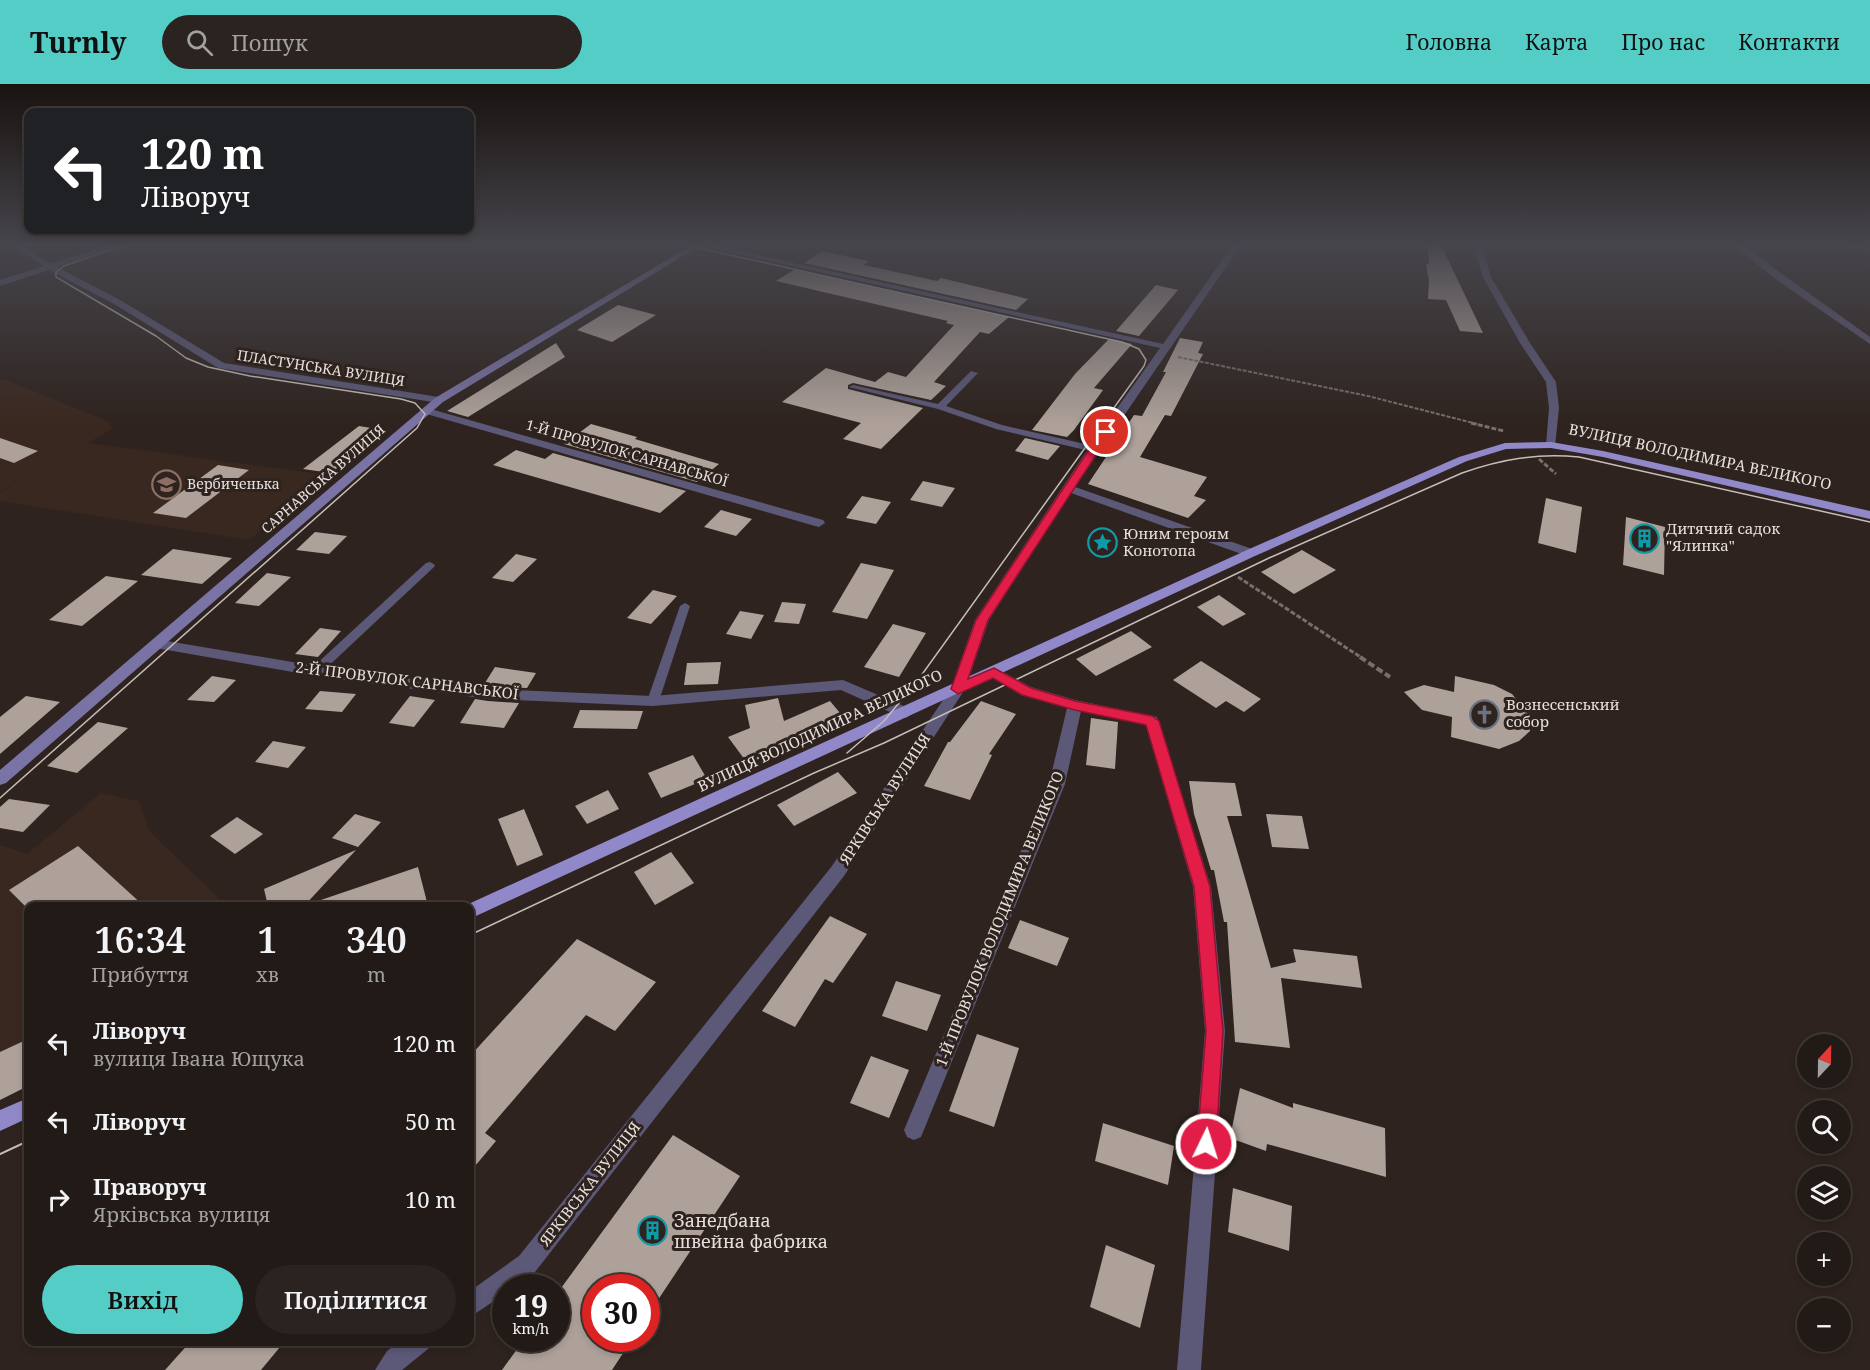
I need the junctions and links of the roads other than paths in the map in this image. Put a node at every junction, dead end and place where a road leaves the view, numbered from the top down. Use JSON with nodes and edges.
{"nodes":[{"id":1,"x":122,"y":305,"type":"edge"},
{"id":2,"x":597,"y":305,"type":"edge"},
{"id":3,"x":975,"y":305,"type":"edge"},
{"id":4,"x":1195,"y":305,"type":"edge"},
{"id":5,"x":1503,"y":305,"type":"edge"},
{"id":6,"x":1819,"y":305,"type":"edge"},
{"id":7,"x":1870,"y":340,"type":"edge"},
{"id":8,"x":1166,"y":347,"type":"junction"},
{"id":9,"x":974,"y":373,"type":"dead end"},
{"id":10,"x":853,"y":387,"type":"dead end"},
{"id":11,"x":439,"y":400,"type":"junction"},
{"id":12,"x":940,"y":407,"type":"junction"},
{"id":13,"x":427,"y":411,"type":"junction"},
{"id":14,"x":1551,"y":445,"type":"junction"},
{"id":15,"x":1094,"y":449,"type":"junction"},
{"id":16,"x":1068,"y":488,"type":"junction"},
{"id":17,"x":1870,"y":515,"type":"edge"},
{"id":18,"x":819,"y":523,"type":"dead end"},
{"id":19,"x":1251,"y":554,"type":"junction"},
{"id":20,"x":430,"y":565,"type":"dead end"},
{"id":21,"x":685,"y":606,"type":"dead end"},
{"id":22,"x":155,"y":644,"type":"junction"},
{"id":23,"x":316,"y":671,"type":"junction"},
{"id":24,"x":994,"y":672,"type":"junction"},
{"id":25,"x":958,"y":689,"type":"junction"},
{"id":26,"x":653,"y":700,"type":"junction"},
{"id":27,"x":1075,"y":705,"type":"junction"},
{"id":28,"x":906,"y":713,"type":"junction"},
{"id":29,"x":0,"y":778,"type":"edge"},
{"id":30,"x":474,"y":909,"type":"edge"},
{"id":31,"x":24,"y":1110,"type":"edge"},
{"id":32,"x":0,"y":1121,"type":"edge"},
{"id":33,"x":914,"y":1130,"type":"dead end"},
{"id":34,"x":474,"y":1302,"type":"edge"},
{"id":35,"x":413,"y":1346,"type":"edge"},
{"id":36,"x":387,"y":1370,"type":"edge"},
{"id":37,"x":1189,"y":1370,"type":"edge"}],
"edges":[{"from":1,"to":11,"type":"street","name":"ПЛАСТУНСЬКА ВУЛИЦЯ"},
{"from":2,"to":11,"type":"street","name":"САРНАВСЬКА ВУЛИЦЯ"},
{"from":3,"to":8,"type":"street"},
{"from":4,"to":8,"type":"street","name":"ЯРКІВСЬКА ВУЛИЦЯ"},
{"from":5,"to":14,"type":"street"},
{"from":6,"to":7,"type":"street"},
{"from":8,"to":15,"type":"street","name":"ЯРКІВСЬКА ВУЛИЦЯ"},
{"from":9,"to":12,"type":"lane"},
{"from":10,"to":12,"type":"lane"},
{"from":11,"to":13,"type":"street","name":"САРНАВСЬКА ВУЛИЦЯ"},
{"from":12,"to":15,"type":"lane"},
{"from":13,"to":18,"type":"street","name":"1-Й ПРОВУЛОК САРНАВСЬКОЇ"},
{"from":13,"to":22,"type":"street","name":"САРНАВСЬКА ВУЛИЦЯ"},
{"from":14,"to":17,"type":"main road","name":"ВУЛИЦЯ ВОЛОДИМИРА ВЕЛИКОГО"},
{"from":14,"to":19,"type":"main road","name":"ВУЛИЦЯ ВОЛОДИМИРА ВЕЛИКОГО"},
{"from":15,"to":16,"type":"street","name":"ЯРКІВСЬКА ВУЛИЦЯ"},
{"from":16,"to":19,"type":"street"},
{"from":16,"to":25,"type":"street","name":"ЯРКІВСЬКА ВУЛИЦЯ"},
{"from":19,"to":24,"type":"main road","name":"ВУЛИЦЯ ВОЛОДИМИРА ВЕЛИКОГО"},
{"from":20,"to":23,"type":"lane"},
{"from":21,"to":26,"type":"lane"},
{"from":22,"to":23,"type":"street","name":"2-Й ПРОВУЛОК САРНАВСЬКОЇ"},
{"from":22,"to":29,"type":"street","name":"САРНАВСЬКА ВУЛИЦЯ"},
{"from":23,"to":26,"type":"street","name":"2-Й ПРОВУЛОК САРНАВСЬКОЇ"},
{"from":24,"to":25,"type":"main road","name":"ВУЛИЦЯ ВОЛОДИМИРА ВЕЛИКОГО"},
{"from":24,"to":27,"type":"street"},
{"from":25,"to":28,"type":"main road","name":"ВУЛИЦЯ ВОЛОДИМИРА ВЕЛИКОГО"},
{"from":25,"to":34,"type":"street","name":"ЯРКІВСЬКА ВУЛИЦЯ"},
{"from":26,"to":28,"type":"street","name":"2-Й ПРОВУЛОК САРНАВСЬКОЇ"},
{"from":27,"to":33,"type":"street","name":"1-Й ПРОВУЛОК ВОЛОДИМИРА ВЕЛИКОГО"},
{"from":27,"to":37,"type":"street"},
{"from":28,"to":30,"type":"main road","name":"ВУЛИЦЯ ВОЛОДИМИРА ВЕЛИКОГО"},
{"from":31,"to":32,"type":"main road"},
{"from":35,"to":36,"type":"street"}]}
